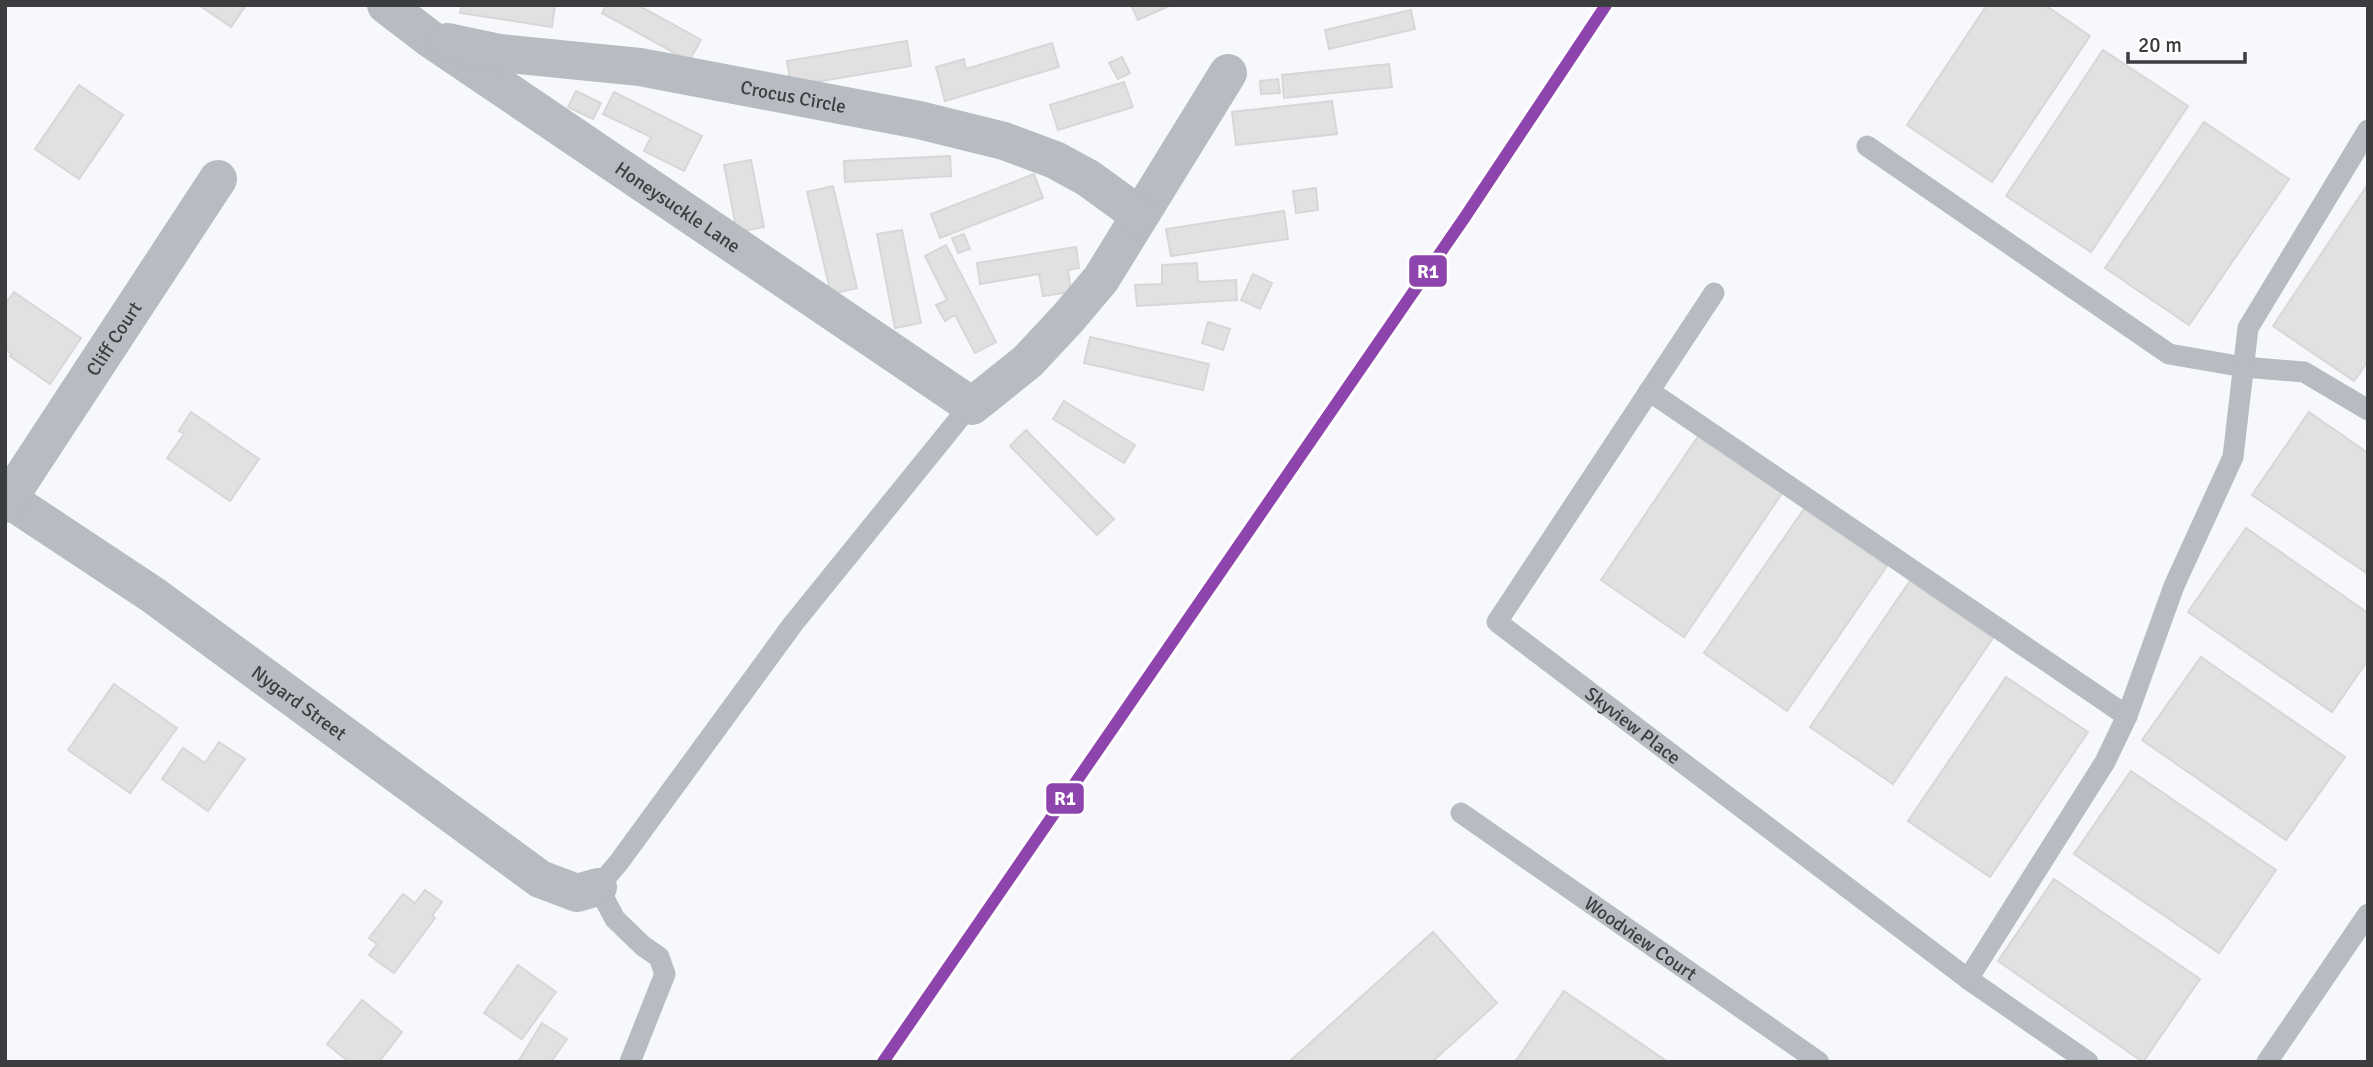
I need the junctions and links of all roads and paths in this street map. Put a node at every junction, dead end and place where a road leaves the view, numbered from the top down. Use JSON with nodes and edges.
{"nodes":[{"id":1,"x":386,"y":5,"type":"edge"},
{"id":2,"x":429,"y":38,"type":"junction"},
{"id":3,"x":1228,"y":73,"type":"dead end"},
{"id":4,"x":2368,"y":130,"type":"edge"},
{"id":5,"x":1867,"y":146,"type":"dead end"},
{"id":6,"x":218,"y":179,"type":"dead end"},
{"id":7,"x":1139,"y":215,"type":"junction"},
{"id":8,"x":1713,"y":293,"type":"dead end"},
{"id":9,"x":2244,"y":366,"type":"junction"},
{"id":10,"x":1649,"y":391,"type":"junction"},
{"id":11,"x":972,"y":405,"type":"junction"},
{"id":12,"x":2368,"y":410,"type":"edge"},
{"id":13,"x":6,"y":500,"type":"edge"},
{"id":14,"x":2127,"y":716,"type":"junction"},
{"id":15,"x":1461,"y":813,"type":"dead end"},
{"id":16,"x":598,"y":887,"type":"junction"},
{"id":17,"x":2368,"y":914,"type":"edge"},
{"id":18,"x":1968,"y":979,"type":"junction"},
{"id":19,"x":630,"y":1062,"type":"edge"},
{"id":20,"x":1819,"y":1062,"type":"edge"},
{"id":21,"x":2088,"y":1062,"type":"edge"},
{"id":22,"x":2267,"y":1062,"type":"edge"}],
"edges":[{"from":1,"to":2,"type":"street","name":"Honeysuckle Lane"},
{"from":2,"to":7,"type":"street","name":"Crocus Circle"},
{"from":2,"to":11,"type":"street","name":"Honeysuckle Lane"},
{"from":3,"to":7,"type":"street"},
{"from":4,"to":9,"type":"lane"},
{"from":5,"to":9,"type":"lane"},
{"from":6,"to":13,"type":"street","name":"Cliff Court"},
{"from":7,"to":11,"type":"street"},
{"from":8,"to":10,"type":"lane","name":"Skyview Place"},
{"from":9,"to":12,"type":"lane"},
{"from":9,"to":14,"type":"lane"},
{"from":10,"to":14,"type":"lane"},
{"from":10,"to":18,"type":"lane","name":"Skyview Place"},
{"from":11,"to":16,"type":"lane"},
{"from":13,"to":16,"type":"street","name":"Nygard Street"},
{"from":14,"to":18,"type":"lane"},
{"from":15,"to":20,"type":"lane","name":"Woodview Court"},
{"from":16,"to":19,"type":"lane"},
{"from":17,"to":22,"type":"lane"},
{"from":18,"to":21,"type":"lane","name":"Skyview Place"}]}
